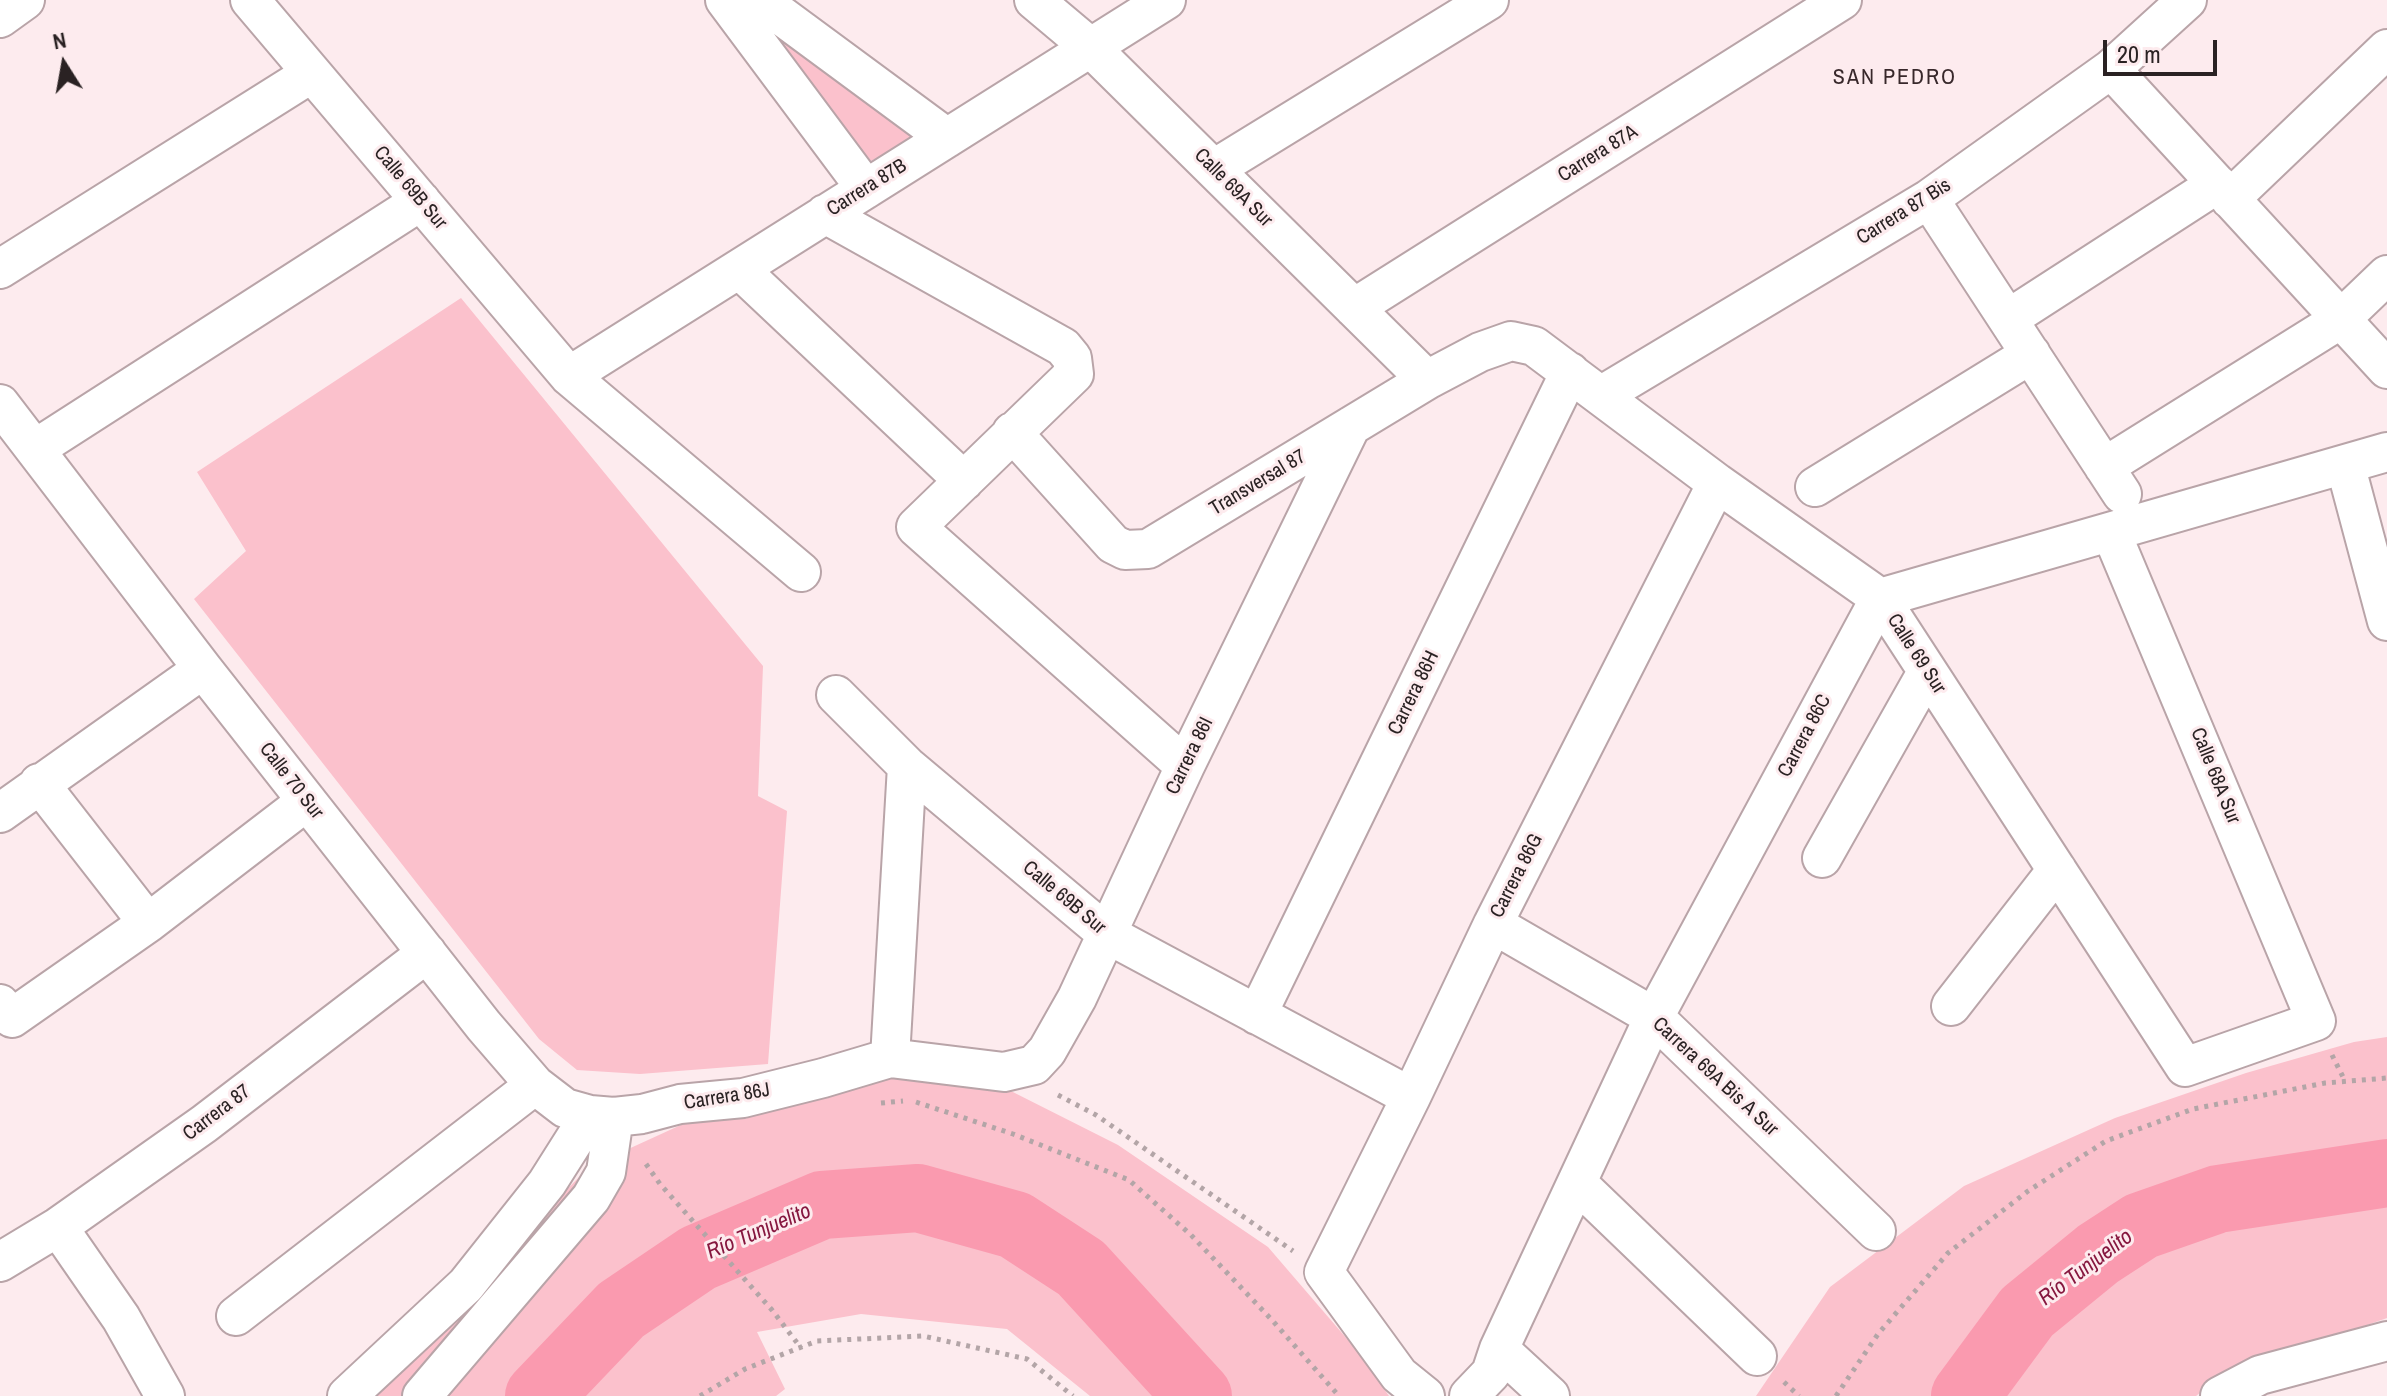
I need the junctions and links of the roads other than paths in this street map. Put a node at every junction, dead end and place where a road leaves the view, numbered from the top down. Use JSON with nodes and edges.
{"nodes":[{"id":1,"x":25,"y":0,"type":"edge"},
{"id":2,"x":250,"y":0,"type":"edge"},
{"id":3,"x":725,"y":0,"type":"edge"},
{"id":4,"x":760,"y":0,"type":"edge"},
{"id":5,"x":1034,"y":0,"type":"edge"},
{"id":6,"x":1166,"y":0,"type":"edge"},
{"id":7,"x":1489,"y":0,"type":"edge"},
{"id":8,"x":1842,"y":0,"type":"edge"},
{"id":9,"x":2187,"y":0,"type":"edge"},
{"id":10,"x":0,"y":18,"type":"edge"},
{"id":11,"x":1090,"y":47,"type":"junction"},
{"id":12,"x":2387,"y":49,"type":"edge"},
{"id":13,"x":2111,"y":69,"type":"junction"},
{"id":14,"x":312,"y":73,"type":"junction"},
{"id":15,"x":947,"y":138,"type":"junction"},
{"id":16,"x":1214,"y":169,"type":"junction"},
{"id":17,"x":866,"y":189,"type":"junction"},
{"id":18,"x":2224,"y":191,"type":"junction"},
{"id":19,"x":1929,"y":199,"type":"junction"},
{"id":20,"x":421,"y":201,"type":"junction"},
{"id":21,"x":825,"y":214,"type":"junction"},
{"id":22,"x":0,"y":269,"type":"edge"},
{"id":23,"x":739,"y":269,"type":"junction"},
{"id":24,"x":2387,"y":275,"type":"edge"},
{"id":25,"x":1354,"y":308,"type":"junction"},
{"id":26,"x":2008,"y":319,"type":"junction"},
{"id":27,"x":2341,"y":319,"type":"junction"},
{"id":28,"x":1534,"y":346,"type":"joint"},
{"id":29,"x":2031,"y":354,"type":"junction"},
{"id":30,"x":2387,"y":369,"type":"edge"},
{"id":31,"x":1570,"y":372,"type":"junction"},
{"id":32,"x":569,"y":376,"type":"junction"},
{"id":33,"x":1427,"y":380,"type":"junction"},
{"id":34,"x":1602,"y":395,"type":"junction"},
{"id":35,"x":1351,"y":426,"type":"junction"},
{"id":36,"x":13,"y":429,"type":"edge"},
{"id":37,"x":1012,"y":432,"type":"junction"},
{"id":38,"x":2387,"y":452,"type":"edge"},
{"id":39,"x":2345,"y":464,"type":"junction"},
{"id":40,"x":964,"y":481,"type":"junction"},
{"id":41,"x":1717,"y":483,"type":"junction"},
{"id":42,"x":1815,"y":487,"type":"dead end"},
{"id":43,"x":2111,"y":532,"type":"junction"},
{"id":44,"x":801,"y":572,"type":"dead end"},
{"id":45,"x":1880,"y":598,"type":"junction"},
{"id":46,"x":2387,"y":621,"type":"edge"},
{"id":47,"x":203,"y":669,"type":"junction"},
{"id":48,"x":1927,"y":672,"type":"junction"},
{"id":49,"x":836,"y":695,"type":"dead end"},
{"id":50,"x":907,"y":766,"type":"junction"},
{"id":51,"x":1185,"y":766,"type":"junction"},
{"id":52,"x":39,"y":783,"type":"junction"},
{"id":53,"x":307,"y":801,"type":"junction"},
{"id":54,"x":2,"y":806,"type":"edge"},
{"id":55,"x":1822,"y":858,"type":"dead end"},
{"id":56,"x":2057,"y":870,"type":"junction"},
{"id":57,"x":148,"y":923,"type":"junction"},
{"id":58,"x":1493,"y":924,"type":"junction"},
{"id":59,"x":1107,"y":934,"type":"junction"},
{"id":60,"x":427,"y":953,"type":"junction"},
{"id":61,"x":1951,"y":1006,"type":"dead end"},
{"id":62,"x":6,"y":1011,"type":"edge"},
{"id":63,"x":1257,"y":1015,"type":"junction"},
{"id":64,"x":1654,"y":1017,"type":"junction"},
{"id":65,"x":890,"y":1058,"type":"junction"},
{"id":66,"x":2185,"y":1067,"type":"joint"},
{"id":67,"x":535,"y":1085,"type":"junction"},
{"id":68,"x":1411,"y":1097,"type":"junction"},
{"id":69,"x":602,"y":1116,"type":"junction"},
{"id":70,"x":1577,"y":1183,"type":"junction"},
{"id":71,"x":58,"y":1227,"type":"junction"},
{"id":72,"x":1876,"y":1231,"type":"dead end"},
{"id":73,"x":0,"y":1262,"type":"edge"},
{"id":74,"x":236,"y":1316,"type":"dead end"},
{"id":75,"x":1499,"y":1349,"type":"junction"},
{"id":76,"x":2385,"y":1351,"type":"edge"},
{"id":77,"x":1757,"y":1356,"type":"dead end"},
{"id":78,"x":165,"y":1396,"type":"edge"},
{"id":79,"x":347,"y":1396,"type":"edge"},
{"id":80,"x":422,"y":1396,"type":"edge"},
{"id":81,"x":1425,"y":1396,"type":"edge"},
{"id":82,"x":1469,"y":1396,"type":"edge"},
{"id":83,"x":1550,"y":1396,"type":"edge"},
{"id":84,"x":2220,"y":1396,"type":"edge"}],
"edges":[{"from":1,"to":10,"type":"street"},
{"from":2,"to":14,"type":"street","name":"Calle 69B Sur"},
{"from":3,"to":17,"type":"street"},
{"from":4,"to":15,"type":"street"},
{"from":5,"to":11,"type":"street","name":"Calle 69A Sur"},
{"from":6,"to":11,"type":"street","name":"Carrera 87B"},
{"from":7,"to":16,"type":"street"},
{"from":8,"to":25,"type":"street","name":"Carrera 87A"},
{"from":9,"to":13,"type":"street","name":"Carrera 87 Bis"},
{"from":11,"to":15,"type":"street","name":"Carrera 87B"},
{"from":11,"to":16,"type":"street","name":"Calle 69A Sur"},
{"from":12,"to":18,"type":"street"},
{"from":13,"to":18,"type":"street"},
{"from":13,"to":19,"type":"street","name":"Carrera 87 Bis"},
{"from":14,"to":20,"type":"street","name":"Calle 69B Sur"},
{"from":14,"to":22,"type":"street"},
{"from":15,"to":17,"type":"street","name":"Carrera 87B"},
{"from":16,"to":25,"type":"street","name":"Calle 69A Sur"},
{"from":17,"to":21,"type":"street","name":"Carrera 87B"},
{"from":18,"to":26,"type":"street"},
{"from":18,"to":27,"type":"street"},
{"from":19,"to":26,"type":"street"},
{"from":19,"to":34,"type":"street","name":"Carrera 87 Bis"},
{"from":20,"to":32,"type":"street","name":"Calle 69B Sur"},
{"from":20,"to":36,"type":"street"},
{"from":21,"to":23,"type":"street","name":"Carrera 87B"},
{"from":21,"to":37,"type":"street"},
{"from":23,"to":32,"type":"street","name":"Carrera 87B"},
{"from":23,"to":40,"type":"street"},
{"from":24,"to":27,"type":"street"},
{"from":25,"to":33,"type":"street","name":"Calle 69A Sur"},
{"from":26,"to":29,"type":"street"},
{"from":27,"to":29,"type":"street"},
{"from":27,"to":30,"type":"street"},
{"from":28,"to":31,"type":"street","name":"Calle 69 Sur"},
{"from":28,"to":33,"type":"street","name":"Transversal 87"},
{"from":29,"to":42,"type":"street"},
{"from":31,"to":34,"type":"street","name":"Calle 69 Sur"},
{"from":31,"to":63,"type":"street","name":"Carrera 86H"},
{"from":32,"to":44,"type":"street","name":"Calle 69B Sur"},
{"from":33,"to":35,"type":"street","name":"Transversal 87"},
{"from":34,"to":41,"type":"street","name":"Calle 69 Sur"},
{"from":35,"to":37,"type":"street","name":"Transversal 87"},
{"from":35,"to":51,"type":"street","name":"Carrera 86I"},
{"from":36,"to":47,"type":"street","name":"Calle 70 Sur"},
{"from":37,"to":40,"type":"street"},
{"from":38,"to":39,"type":"street"},
{"from":39,"to":43,"type":"street"},
{"from":39,"to":46,"type":"street"},
{"from":40,"to":51,"type":"street"},
{"from":41,"to":45,"type":"street","name":"Calle 69 Sur"},
{"from":41,"to":58,"type":"street","name":"Carrera 86G"},
{"from":43,"to":45,"type":"street"},
{"from":43,"to":66,"type":"street","name":"Calle 68A Sur"},
{"from":45,"to":48,"type":"street","name":"Calle 69 Sur"},
{"from":45,"to":64,"type":"street","name":"Carrera 86C"},
{"from":47,"to":52,"type":"street"},
{"from":47,"to":53,"type":"street","name":"Calle 70 Sur"},
{"from":48,"to":55,"type":"street"},
{"from":48,"to":56,"type":"street","name":"Calle 69 Sur"},
{"from":49,"to":50,"type":"street","name":"Calle 69B Sur"},
{"from":50,"to":59,"type":"street","name":"Calle 69B Sur"},
{"from":50,"to":65,"type":"street"},
{"from":51,"to":59,"type":"street","name":"Carrera 86I"},
{"from":52,"to":54,"type":"street"},
{"from":52,"to":57,"type":"street"},
{"from":53,"to":57,"type":"street"},
{"from":53,"to":60,"type":"street","name":"Calle 70 Sur"},
{"from":56,"to":61,"type":"street"},
{"from":56,"to":66,"type":"street","name":"Calle 69 Sur"},
{"from":57,"to":62,"type":"street"},
{"from":58,"to":64,"type":"street","name":"Carrera 69A Bis A Sur"},
{"from":58,"to":68,"type":"street","name":"Carrera 86G"},
{"from":59,"to":63,"type":"street","name":"Calle 69B Sur"},
{"from":59,"to":65,"type":"street","name":"Carrera 86I"},
{"from":60,"to":67,"type":"street","name":"Calle 70 Sur"},
{"from":60,"to":71,"type":"street","name":"Carrera 87"},
{"from":63,"to":68,"type":"street","name":"Calle 69B Sur"},
{"from":64,"to":70,"type":"street","name":"Carrera 86C"},
{"from":64,"to":72,"type":"street","name":"Carrera 69A Bis A Sur"},
{"from":65,"to":69,"type":"street","name":"Carrera 86J"},
{"from":67,"to":69,"type":"street","name":"Calle 70 Sur"},
{"from":67,"to":74,"type":"street"},
{"from":68,"to":81,"type":"street","name":"Carrera 86G"},
{"from":69,"to":79,"type":"street"},
{"from":69,"to":80,"type":"street"},
{"from":70,"to":75,"type":"street","name":"Carrera 86C"},
{"from":70,"to":77,"type":"street"},
{"from":71,"to":73,"type":"street","name":"Carrera 87"},
{"from":71,"to":78,"type":"street"},
{"from":75,"to":82,"type":"street","name":"Carrera 86C"},
{"from":75,"to":83,"type":"street"},
{"from":76,"to":84,"type":"street"}]}
